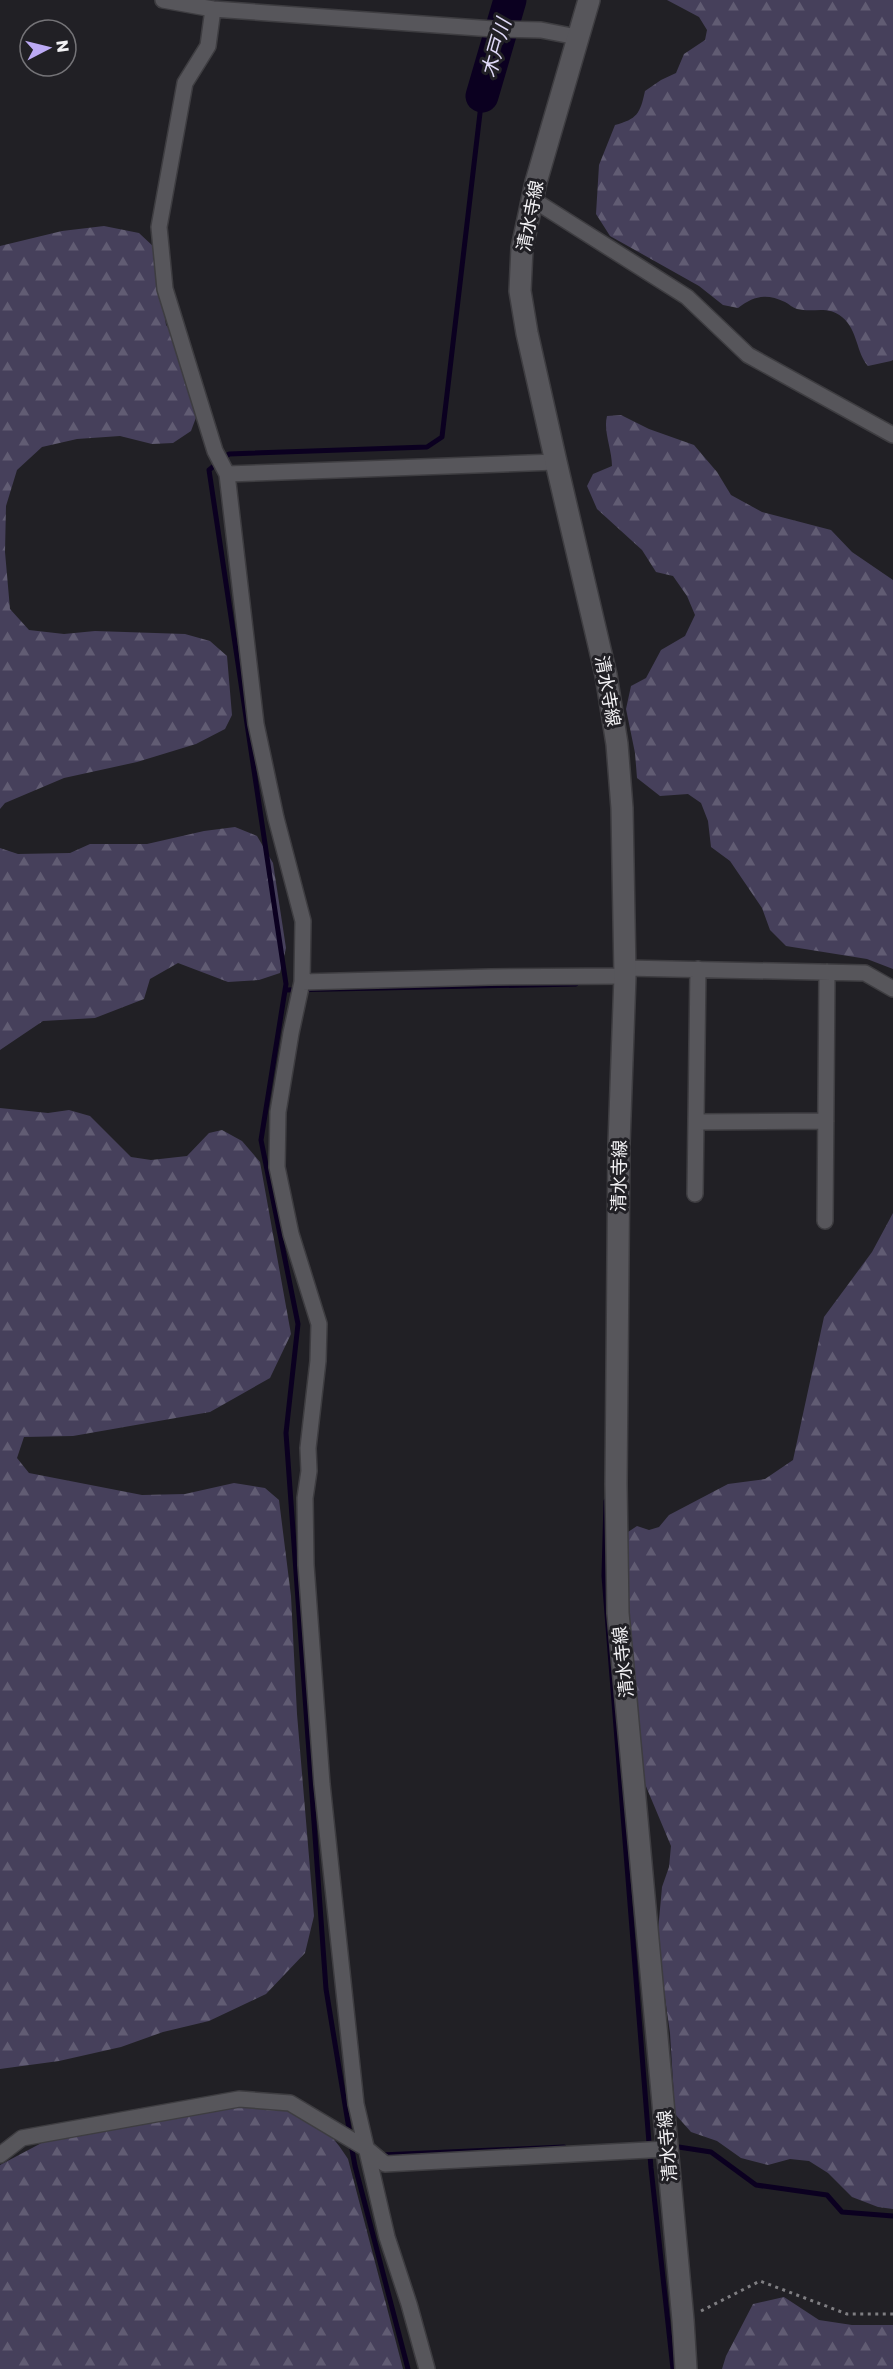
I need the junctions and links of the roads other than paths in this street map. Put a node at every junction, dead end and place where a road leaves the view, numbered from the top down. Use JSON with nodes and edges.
{"nodes":[{"id":1,"x":163,"y":0,"type":"edge"},
{"id":2,"x":589,"y":0,"type":"edge"},
{"id":3,"x":213,"y":9,"type":"junction"},
{"id":4,"x":577,"y":37,"type":"junction"},
{"id":5,"x":532,"y":199,"type":"junction"},
{"id":6,"x":893,"y":435,"type":"edge"},
{"id":7,"x":556,"y":462,"type":"junction"},
{"id":8,"x":227,"y":474,"type":"junction"},
{"id":9,"x":699,"y":969,"type":"junction"},
{"id":10,"x":625,"y":972,"type":"junction"},
{"id":11,"x":827,"y":972,"type":"junction"},
{"id":12,"x":302,"y":982,"type":"junction"},
{"id":13,"x":893,"y":989,"type":"edge"},
{"id":14,"x":826,"y":1121,"type":"junction"},
{"id":15,"x":696,"y":1122,"type":"junction"},
{"id":16,"x":695,"y":1194,"type":"dead end"},
{"id":17,"x":825,"y":1221,"type":"dead end"},
{"id":18,"x":367,"y":2149,"type":"junction"},
{"id":19,"x":667,"y":2149,"type":"junction"},
{"id":20,"x":0,"y":2155,"type":"edge"},
{"id":21,"x":427,"y":2369,"type":"edge"},
{"id":22,"x":686,"y":2369,"type":"edge"}],
"edges":[{"from":1,"to":3,"type":"street"},
{"from":2,"to":4,"type":"main road","name":"清水寺線"},
{"from":3,"to":4,"type":"street"},
{"from":3,"to":8,"type":"street"},
{"from":4,"to":5,"type":"main road","name":"清水寺線"},
{"from":5,"to":6,"type":"street"},
{"from":5,"to":7,"type":"main road","name":"清水寺線"},
{"from":7,"to":8,"type":"street"},
{"from":7,"to":10,"type":"main road","name":"清水寺線"},
{"from":8,"to":12,"type":"street"},
{"from":9,"to":10,"type":"street"},
{"from":9,"to":11,"type":"street"},
{"from":9,"to":15,"type":"street"},
{"from":10,"to":12,"type":"street"},
{"from":10,"to":19,"type":"main road","name":"清水寺線"},
{"from":11,"to":13,"type":"street"},
{"from":11,"to":14,"type":"street"},
{"from":12,"to":18,"type":"street"},
{"from":14,"to":15,"type":"street"},
{"from":14,"to":17,"type":"street"},
{"from":15,"to":16,"type":"street"},
{"from":18,"to":19,"type":"street"},
{"from":18,"to":20,"type":"street"},
{"from":18,"to":21,"type":"street"},
{"from":19,"to":22,"type":"main road","name":"清水寺線"}]}
